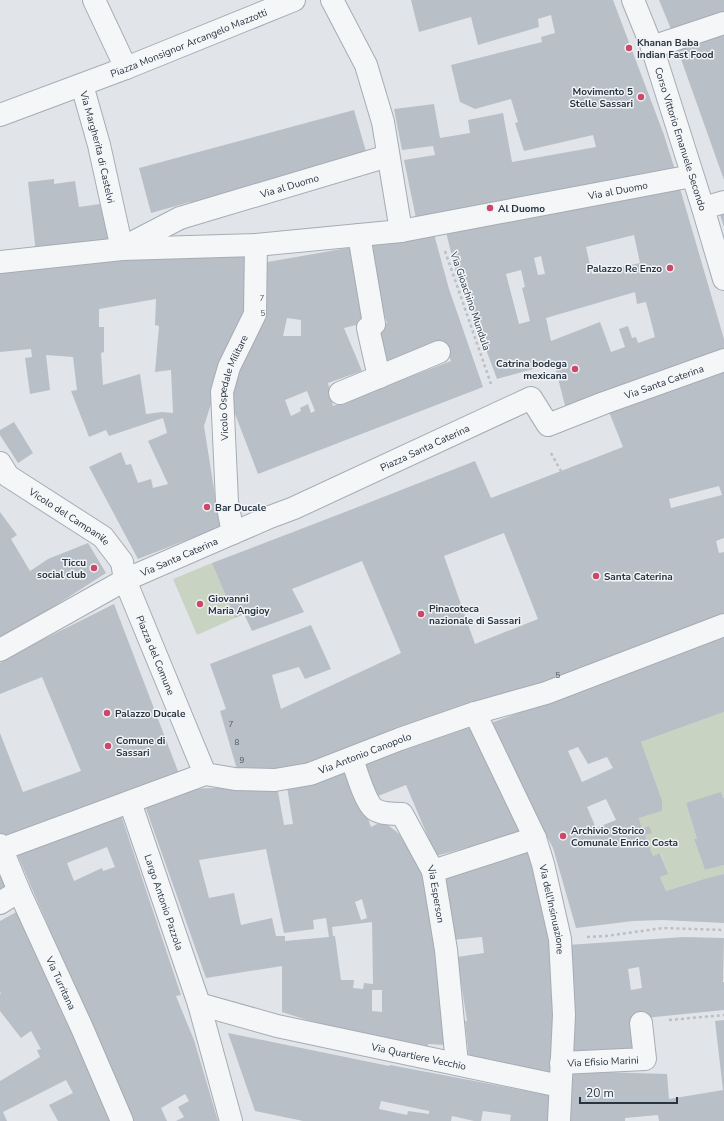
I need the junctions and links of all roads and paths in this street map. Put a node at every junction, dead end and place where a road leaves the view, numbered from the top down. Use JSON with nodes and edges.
{"nodes":[{"id":1,"x":94,"y":0,"type":"edge"},
{"id":2,"x":294,"y":0,"type":"edge"},
{"id":3,"x":332,"y":0,"type":"edge"},
{"id":4,"x":634,"y":0,"type":"edge"},
{"id":5,"x":724,"y":23,"type":"edge"},
{"id":6,"x":652,"y":47,"type":"junction"},
{"id":7,"x":126,"y":68,"type":"junction"},
{"id":8,"x":82,"y":85,"type":"junction"},
{"id":9,"x":0,"y":116,"type":"edge"},
{"id":10,"x":388,"y":156,"type":"junction"},
{"id":11,"x":692,"y":176,"type":"junction"},
{"id":12,"x":724,"y":202,"type":"edge"},
{"id":13,"x":703,"y":208,"type":"junction"},
{"id":14,"x":436,"y":224,"type":"junction"},
{"id":15,"x":401,"y":231,"type":"junction"},
{"id":16,"x":359,"y":234,"type":"junction"},
{"id":17,"x":256,"y":245,"type":"junction"},
{"id":18,"x":122,"y":249,"type":"junction"},
{"id":19,"x":0,"y":262,"type":"edge"},
{"id":20,"x":724,"y":279,"type":"edge"},
{"id":21,"x":440,"y":352,"type":"dead end"},
{"id":22,"x":724,"y":360,"type":"edge"},
{"id":23,"x":379,"y":377,"type":"junction"},
{"id":24,"x":490,"y":383,"type":"dead end"},
{"id":25,"x":340,"y":393,"type":"dead end"},
{"id":26,"x":604,"y":403,"type":"joint"},
{"id":27,"x":549,"y":450,"type":"dead end"},
{"id":28,"x":0,"y":463,"type":"edge"},
{"id":29,"x":561,"y":471,"type":"dead end"},
{"id":30,"x":233,"y":533,"type":"junction"},
{"id":31,"x":126,"y":580,"type":"junction"},
{"id":32,"x":724,"y":625,"type":"edge"},
{"id":33,"x":0,"y":650,"type":"edge"},
{"id":34,"x":475,"y":713,"type":"junction"},
{"id":35,"x":352,"y":759,"type":"junction"},
{"id":36,"x":205,"y":774,"type":"junction"},
{"id":37,"x":130,"y":802,"type":"junction"},
{"id":38,"x":535,"y":838,"type":"junction"},
{"id":39,"x":1,"y":847,"type":"edge"},
{"id":40,"x":433,"y":871,"type":"junction"},
{"id":41,"x":19,"y":891,"type":"junction"},
{"id":42,"x":0,"y":903,"type":"edge"},
{"id":43,"x":724,"y":930,"type":"edge"},
{"id":44,"x":560,"y":938,"type":"junction"},
{"id":45,"x":199,"y":1004,"type":"junction"},
{"id":46,"x":724,"y":1015,"type":"edge"},
{"id":47,"x":641,"y":1023,"type":"joint"},
{"id":48,"x":561,"y":1063,"type":"junction"},
{"id":49,"x":457,"y":1064,"type":"junction"},
{"id":50,"x":560,"y":1086,"type":"junction"},
{"id":51,"x":122,"y":1121,"type":"edge"},
{"id":52,"x":233,"y":1121,"type":"edge"},
{"id":53,"x":558,"y":1121,"type":"edge"}],
"edges":[{"from":1,"to":7,"type":"street"},
{"from":2,"to":7,"type":"street","name":"Piazza Monsignor Arcangelo Mazzotti"},
{"from":3,"to":10,"type":"street"},
{"from":4,"to":6,"type":"street","name":"Corso Vittorio Emanuele Secondo"},
{"from":5,"to":6,"type":"street"},
{"from":6,"to":11,"type":"street","name":"Corso Vittorio Emanuele Secondo"},
{"from":7,"to":8,"type":"street","name":"Piazza Monsignor Arcangelo Mazzotti"},
{"from":8,"to":9,"type":"street","name":"Via Margherita di Castelvi"},
{"from":8,"to":18,"type":"street","name":"Via Margherita di Castelvi"},
{"from":10,"to":15,"type":"street"},
{"from":10,"to":18,"type":"street","name":"Via al Duomo"},
{"from":11,"to":13,"type":"street","name":"Corso Vittorio Emanuele Secondo"},
{"from":11,"to":14,"type":"street","name":"Via al Duomo"},
{"from":12,"to":13,"type":"street"},
{"from":13,"to":20,"type":"street","name":"Corso Vittorio Emanuele Secondo"},
{"from":14,"to":15,"type":"street","name":"Via al Duomo"},
{"from":14,"to":24,"type":"path","name":"Via Gioachino Mundula"},
{"from":15,"to":16,"type":"street","name":"Via al Duomo"},
{"from":16,"to":17,"type":"street","name":"Via al Duomo"},
{"from":16,"to":23,"type":"street"},
{"from":17,"to":18,"type":"street","name":"Via al Duomo"},
{"from":17,"to":30,"type":"street","name":"Vicolo Ospedale Militare"},
{"from":18,"to":19,"type":"street","name":"Via al Duomo"},
{"from":21,"to":23,"type":"street"},
{"from":22,"to":26,"type":"street","name":"Via Santa Caterina"},
{"from":23,"to":25,"type":"street"},
{"from":26,"to":30,"type":"street","name":"Piazza Santa Caterina"},
{"from":27,"to":29,"type":"path"},
{"from":28,"to":31,"type":"street","name":"Vicolo del Campanile"},
{"from":30,"to":31,"type":"street","name":"Via Santa Caterina"},
{"from":31,"to":33,"type":"street","name":"Via Santa Caterina"},
{"from":31,"to":36,"type":"street","name":"Piazza del Comune"},
{"from":32,"to":34,"type":"street","name":"Via Antonio Canopolo"},
{"from":34,"to":35,"type":"street","name":"Via Antonio Canopolo"},
{"from":34,"to":38,"type":"street","name":"Via dell'Insinuazione"},
{"from":35,"to":36,"type":"street","name":"Via Antonio Canopolo"},
{"from":35,"to":40,"type":"street","name":"Via Esperson"},
{"from":36,"to":37,"type":"street","name":"Via Antonio Canopolo"},
{"from":37,"to":39,"type":"street","name":"Via Antonio Canopolo"},
{"from":37,"to":45,"type":"street","name":"Largo Antonio Pazzola"},
{"from":38,"to":40,"type":"street"},
{"from":38,"to":44,"type":"street","name":"Via dell'Insinuazione"},
{"from":39,"to":41,"type":"street","name":"Via Turritana"},
{"from":40,"to":49,"type":"street","name":"Via Esperson"},
{"from":41,"to":42,"type":"street"},
{"from":41,"to":51,"type":"street","name":"Via Turritana"},
{"from":43,"to":44,"type":"path"},
{"from":44,"to":48,"type":"street","name":"Via dell'Insinuazione"},
{"from":45,"to":49,"type":"street","name":"Via Quartiere Vecchio"},
{"from":45,"to":52,"type":"street","name":"Largo Antonio Pazzola"},
{"from":46,"to":47,"type":"path"},
{"from":47,"to":48,"type":"street","name":"Via Efisio Marini"},
{"from":48,"to":50,"type":"street","name":"Via dell'Insinuazione"},
{"from":49,"to":50,"type":"street","name":"Via Quartiere Vecchio"},
{"from":50,"to":53,"type":"street","name":"Via dell'Insinuazione"}]}
